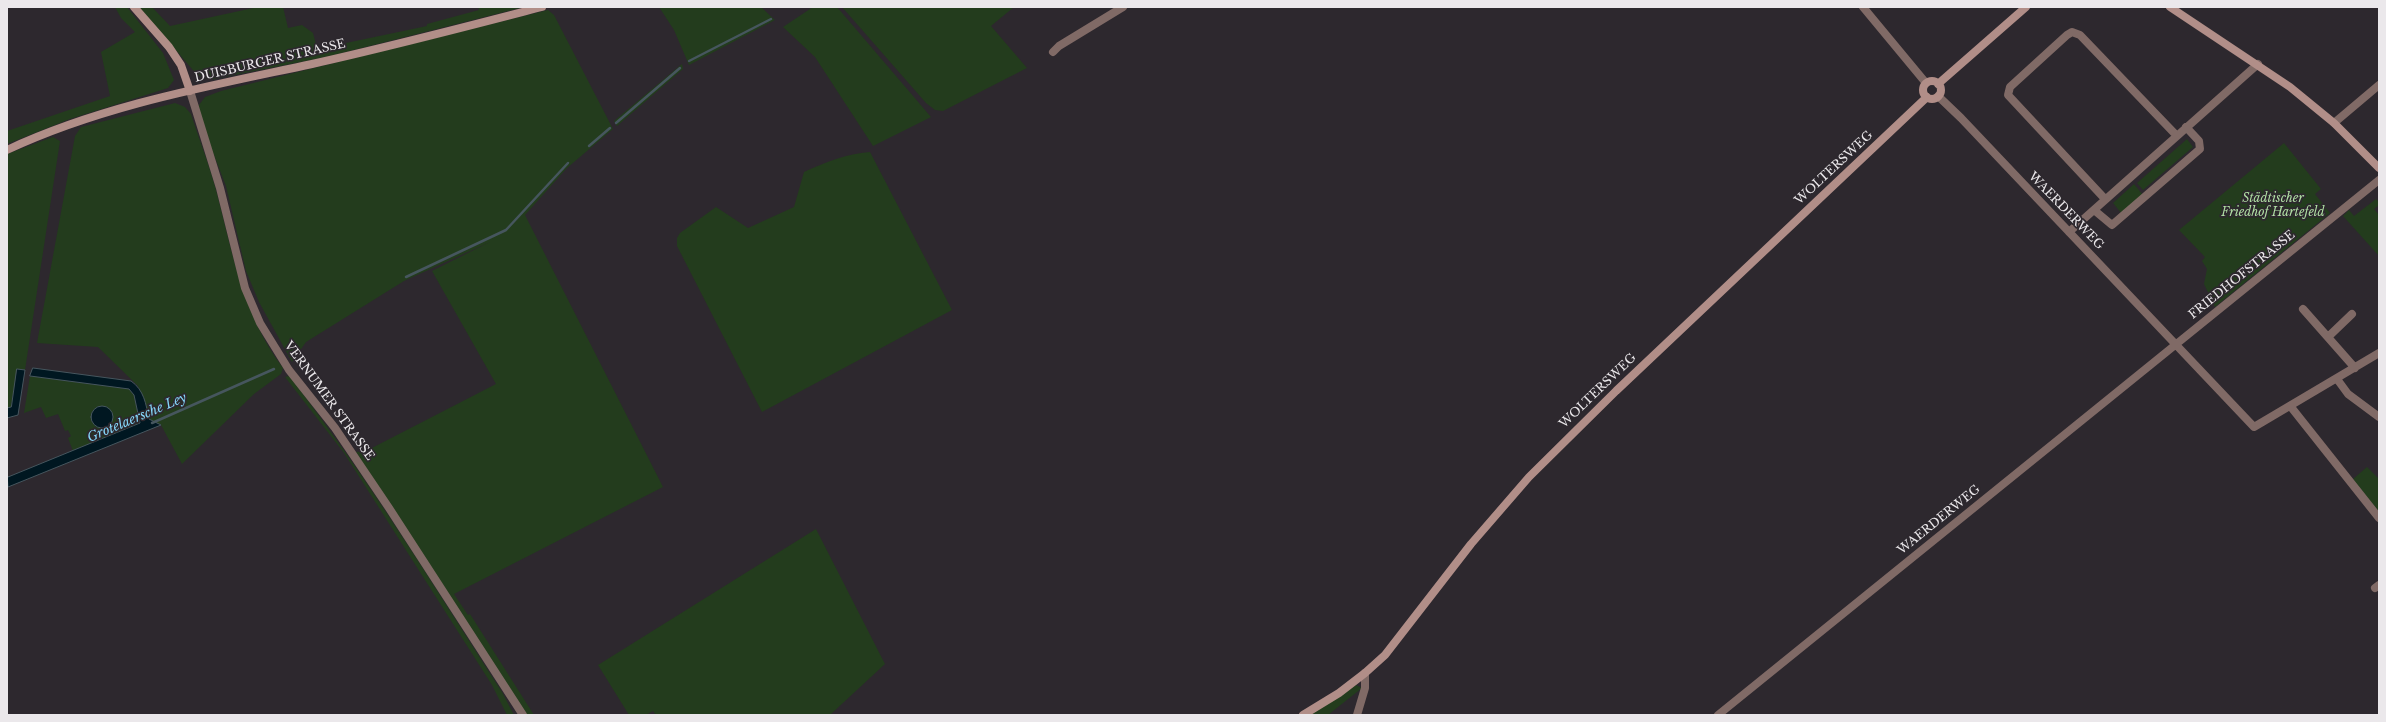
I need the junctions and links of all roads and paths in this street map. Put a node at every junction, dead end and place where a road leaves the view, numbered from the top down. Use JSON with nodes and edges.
{"nodes":[{"id":1,"x":134,"y":7,"type":"edge"},
{"id":2,"x":542,"y":7,"type":"edge"},
{"id":3,"x":1123,"y":7,"type":"edge"},
{"id":4,"x":1862,"y":7,"type":"edge"},
{"id":5,"x":2026,"y":7,"type":"edge"},
{"id":6,"x":2170,"y":7,"type":"edge"},
{"id":7,"x":1053,"y":52,"type":"dead end"},
{"id":8,"x":2258,"y":64,"type":"junction"},
{"id":9,"x":1926,"y":83,"type":"junction"},
{"id":10,"x":1938,"y":84,"type":"junction"},
{"id":11,"x":2379,"y":85,"type":"edge"},
{"id":12,"x":190,"y":91,"type":"junction"},
{"id":13,"x":1938,"y":96,"type":"junction"},
{"id":14,"x":1927,"y":97,"type":"junction"},
{"id":15,"x":2334,"y":123,"type":"junction"},
{"id":16,"x":2186,"y":127,"type":"junction"},
{"id":17,"x":2177,"y":136,"type":"junction"},
{"id":18,"x":7,"y":150,"type":"edge"},
{"id":19,"x":2379,"y":168,"type":"edge"},
{"id":20,"x":2379,"y":180,"type":"edge"},
{"id":21,"x":2105,"y":200,"type":"junction"},
{"id":22,"x":2094,"y":210,"type":"junction"},
{"id":23,"x":2069,"y":232,"type":"junction"},
{"id":24,"x":2303,"y":309,"type":"dead end"},
{"id":25,"x":2352,"y":314,"type":"dead end"},
{"id":26,"x":2328,"y":337,"type":"junction"},
{"id":27,"x":2176,"y":344,"type":"junction"},
{"id":28,"x":2379,"y":353,"type":"edge"},
{"id":29,"x":2355,"y":368,"type":"junction"},
{"id":30,"x":2337,"y":378,"type":"junction"},
{"id":31,"x":2291,"y":407,"type":"junction"},
{"id":32,"x":2379,"y":418,"type":"edge"},
{"id":33,"x":2379,"y":518,"type":"edge"},
{"id":34,"x":1365,"y":674,"type":"junction"},
{"id":35,"x":513,"y":703,"type":"junction"},
{"id":36,"x":518,"y":715,"type":"edge"},
{"id":37,"x":522,"y":715,"type":"edge"},
{"id":38,"x":1303,"y":715,"type":"edge"},
{"id":39,"x":1357,"y":715,"type":"edge"},
{"id":40,"x":1718,"y":715,"type":"edge"}],
"edges":[{"from":1,"to":12,"type":"street","name":"VERNUMER STRASSE"},
{"from":2,"to":12,"type":"street","name":"DUISBURGER STRASSE"},
{"from":3,"to":7,"type":"street"},
{"from":4,"to":9,"type":"street"},
{"from":5,"to":10,"type":"street"},
{"from":6,"to":8,"type":"street"},
{"from":8,"to":15,"type":"street"},
{"from":8,"to":16,"type":"street"},
{"from":9,"to":10,"type":"street"},
{"from":9,"to":14,"type":"street"},
{"from":10,"to":13,"type":"street"},
{"from":11,"to":15,"type":"street"},
{"from":12,"to":18,"type":"street","name":"DUISBURGER STRASSE"},
{"from":12,"to":35,"type":"street","name":"VERNUMER STRASSE"},
{"from":13,"to":14,"type":"street"},
{"from":13,"to":23,"type":"street","name":"WAERDERWEG"},
{"from":14,"to":34,"type":"street","name":"WOLTERSWEG"},
{"from":15,"to":19,"type":"street"},
{"from":16,"to":17,"type":"street"},
{"from":16,"to":22,"type":"street"},
{"from":17,"to":21,"type":"street"},
{"from":17,"to":21,"type":"street"},
{"from":20,"to":27,"type":"street","name":"FRIEDHOFSTRASSE"},
{"from":21,"to":22,"type":"street"},
{"from":22,"to":23,"type":"street"},
{"from":23,"to":27,"type":"street","name":"WAERDERWEG"},
{"from":24,"to":26,"type":"street"},
{"from":25,"to":26,"type":"street"},
{"from":26,"to":29,"type":"street"},
{"from":27,"to":31,"type":"street","name":"WAERDERWEG"},
{"from":27,"to":40,"type":"street","name":"WAERDERWEG"},
{"from":28,"to":29,"type":"street","name":"WAERDERWEG"},
{"from":29,"to":30,"type":"street","name":"WAERDERWEG"},
{"from":30,"to":31,"type":"street","name":"WAERDERWEG"},
{"from":30,"to":32,"type":"street"},
{"from":31,"to":33,"type":"street"},
{"from":34,"to":38,"type":"street","name":"WOLTERSWEG"},
{"from":34,"to":39,"type":"street"},
{"from":35,"to":36,"type":"street","name":"VERNUMER STRASSE"},
{"from":35,"to":37,"type":"street","name":"VERNUMER STRASSE"}]}
